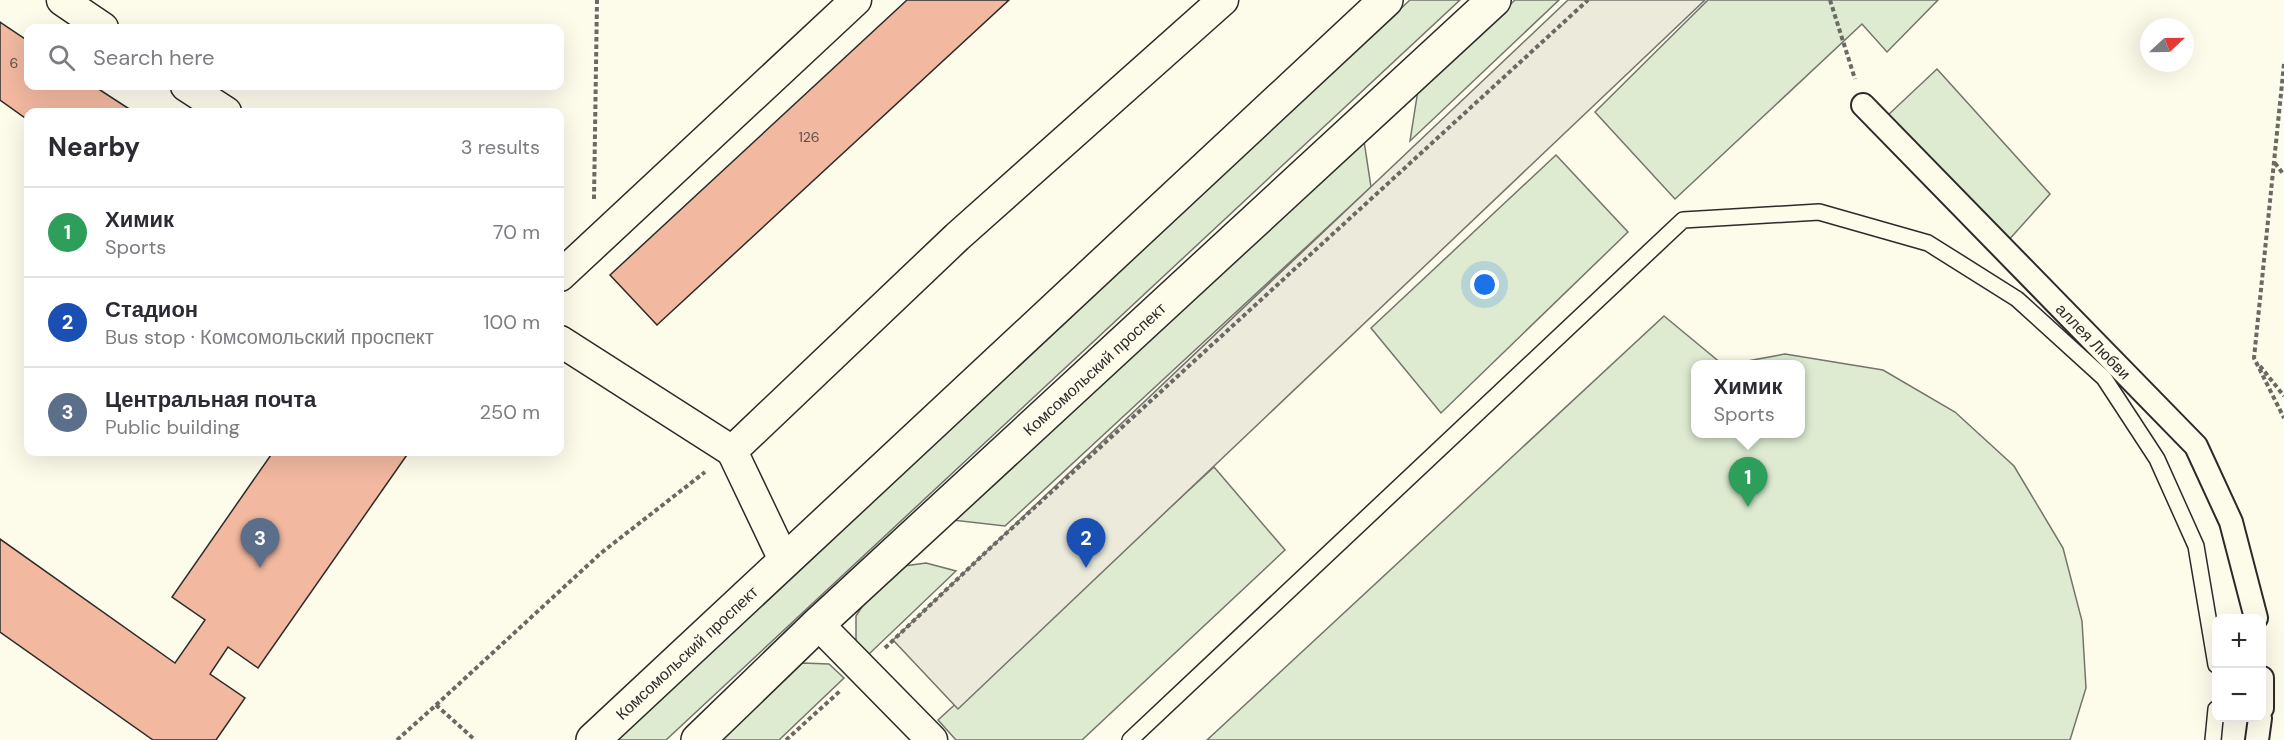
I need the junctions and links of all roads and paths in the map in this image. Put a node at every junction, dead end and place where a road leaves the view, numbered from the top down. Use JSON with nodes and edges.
{"nodes":[{"id":1,"x":62,"y":0,"type":"edge"},
{"id":2,"x":597,"y":0,"type":"edge"},
{"id":3,"x":856,"y":0,"type":"edge"},
{"id":4,"x":1223,"y":0,"type":"edge"},
{"id":5,"x":1386,"y":0,"type":"edge"},
{"id":6,"x":1494,"y":0,"type":"edge"},
{"id":7,"x":1588,"y":0,"type":"edge"},
{"id":8,"x":1830,"y":0,"type":"edge"},
{"id":9,"x":97,"y":24,"type":"edge"},
{"id":10,"x":2284,"y":64,"type":"edge"},
{"id":11,"x":192,"y":90,"type":"edge"},
{"id":12,"x":1863,"y":105,"type":"joint"},
{"id":13,"x":220,"y":108,"type":"edge"},
{"id":14,"x":2274,"y":162,"type":"junction"},
{"id":15,"x":2284,"y":176,"type":"edge"},
{"id":16,"x":594,"y":244,"type":"junction"},
{"id":17,"x":564,"y":272,"type":"edge"},
{"id":18,"x":564,"y":344,"type":"edge"},
{"id":19,"x":2254,"y":358,"type":"junction"},
{"id":20,"x":2284,"y":396,"type":"edge"},
{"id":21,"x":2284,"y":418,"type":"edge"},
{"id":22,"x":732,"y":451,"type":"junction"},
{"id":23,"x":784,"y":560,"type":"junction"},
{"id":24,"x":2255,"y":614,"type":"edge"},
{"id":25,"x":818,"y":624,"type":"junction"},
{"id":26,"x":2212,"y":637,"type":"edge"},
{"id":27,"x":864,"y":668,"type":"junction"},
{"id":28,"x":436,"y":705,"type":"junction"},
{"id":29,"x":2215,"y":722,"type":"edge"},
{"id":30,"x":2259,"y":722,"type":"edge"},
{"id":31,"x":397,"y":740,"type":"edge"},
{"id":32,"x":475,"y":740,"type":"edge"},
{"id":33,"x":592,"y":740,"type":"edge"},
{"id":34,"x":698,"y":740,"type":"edge"},
{"id":35,"x":786,"y":740,"type":"edge"},
{"id":36,"x":932,"y":740,"type":"edge"},
{"id":37,"x":1130,"y":740,"type":"edge"},
{"id":38,"x":2213,"y":740,"type":"edge"},
{"id":39,"x":2257,"y":740,"type":"edge"}],
"edges":[{"from":1,"to":9,"type":"street"},
{"from":2,"to":16,"type":"path"},
{"from":3,"to":16,"type":"street"},
{"from":4,"to":22,"type":"street"},
{"from":5,"to":23,"type":"main road","name":"Комсомольский проспект"},
{"from":6,"to":25,"type":"main road","name":"Комсомольский проспект"},
{"from":7,"to":27,"type":"path"},
{"from":8,"to":12,"type":"path"},
{"from":10,"to":14,"type":"path"},
{"from":11,"to":13,"type":"street"},
{"from":12,"to":24,"type":"street","name":"аллея Любви"},
{"from":14,"to":15,"type":"path"},
{"from":14,"to":19,"type":"path"},
{"from":16,"to":17,"type":"street"},
{"from":18,"to":22,"type":"street"},
{"from":19,"to":20,"type":"path"},
{"from":19,"to":21,"type":"path"},
{"from":22,"to":23,"type":"street"},
{"from":22,"to":28,"type":"path"},
{"from":23,"to":33,"type":"main road","name":"Комсомольский проспект"},
{"from":25,"to":27,"type":"street"},
{"from":25,"to":34,"type":"main road","name":"Комсомольский проспект"},
{"from":26,"to":37,"type":"lane"},
{"from":27,"to":35,"type":"path"},
{"from":27,"to":36,"type":"street"},
{"from":28,"to":31,"type":"path"},
{"from":28,"to":32,"type":"path"},
{"from":29,"to":38,"type":"lane"},
{"from":30,"to":39,"type":"street"}]}
